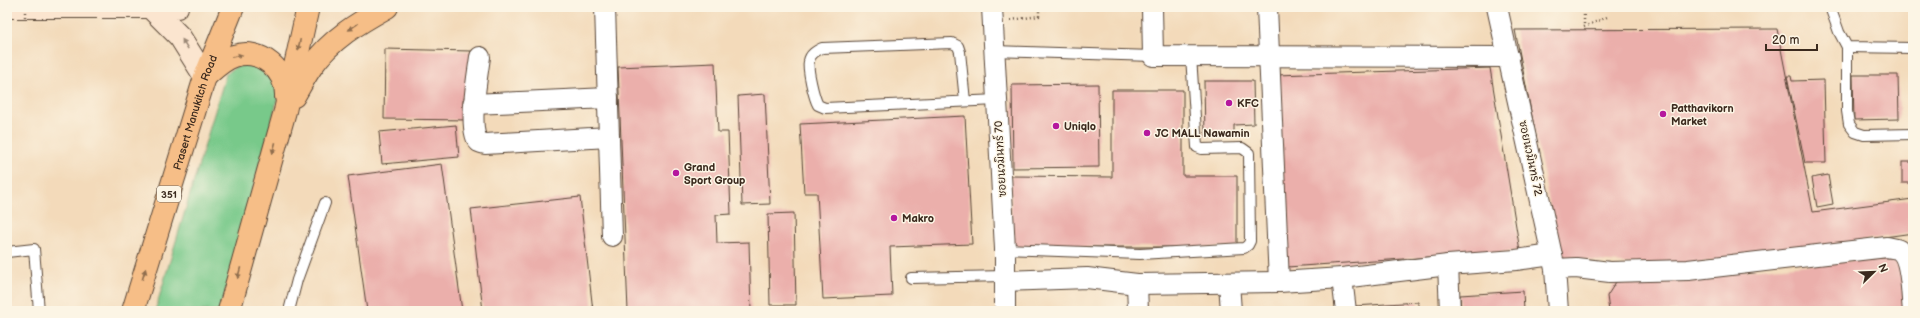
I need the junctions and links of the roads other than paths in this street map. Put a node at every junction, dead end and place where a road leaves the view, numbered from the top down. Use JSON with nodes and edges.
{"nodes":[{"id":1,"x":177,"y":7,"type":"edge"},
{"id":2,"x":233,"y":7,"type":"edge"},
{"id":3,"x":308,"y":7,"type":"edge"},
{"id":4,"x":387,"y":7,"type":"edge"},
{"id":5,"x":605,"y":7,"type":"edge"},
{"id":6,"x":1152,"y":7,"type":"edge"},
{"id":7,"x":1267,"y":7,"type":"edge"},
{"id":8,"x":1497,"y":7,"type":"edge"},
{"id":9,"x":1830,"y":7,"type":"edge"},
{"id":10,"x":151,"y":8,"type":"edge"},
{"id":11,"x":16,"y":12,"type":"edge"},
{"id":12,"x":998,"y":14,"type":"edge"},
{"id":13,"x":1847,"y":47,"type":"junction"},
{"id":14,"x":1913,"y":48,"type":"edge"},
{"id":15,"x":995,"y":51,"type":"junction"},
{"id":16,"x":1153,"y":56,"type":"junction"},
{"id":17,"x":1192,"y":56,"type":"junction"},
{"id":18,"x":480,"y":57,"type":"dead end"},
{"id":19,"x":1268,"y":57,"type":"junction"},
{"id":20,"x":1509,"y":57,"type":"junction"},
{"id":21,"x":205,"y":77,"type":"junction"},
{"id":22,"x":608,"y":98,"type":"junction"},
{"id":23,"x":997,"y":100,"type":"junction"},
{"id":24,"x":966,"y":101,"type":"junction"},
{"id":25,"x":473,"y":104,"type":"junction"},
{"id":26,"x":285,"y":111,"type":"junction"},
{"id":27,"x":1913,"y":134,"type":"edge"},
{"id":28,"x":609,"y":137,"type":"junction"},
{"id":29,"x":325,"y":203,"type":"dead end"},
{"id":30,"x":612,"y":236,"type":"dead end"},
{"id":31,"x":1005,"y":249,"type":"junction"},
{"id":32,"x":7,"y":252,"type":"edge"},
{"id":33,"x":1553,"y":262,"type":"junction"},
{"id":34,"x":1448,"y":265,"type":"junction"},
{"id":35,"x":911,"y":278,"type":"dead end"},
{"id":36,"x":1005,"y":278,"type":"junction"},
{"id":37,"x":1342,"y":278,"type":"junction"},
{"id":38,"x":1279,"y":282,"type":"junction"},
{"id":39,"x":1229,"y":283,"type":"junction"},
{"id":40,"x":1137,"y":284,"type":"junction"},
{"id":41,"x":39,"y":311,"type":"edge"},
{"id":42,"x":133,"y":311,"type":"edge"},
{"id":43,"x":229,"y":311,"type":"edge"},
{"id":44,"x":289,"y":311,"type":"edge"},
{"id":45,"x":1005,"y":311,"type":"edge"},
{"id":46,"x":1138,"y":311,"type":"edge"},
{"id":47,"x":1231,"y":311,"type":"edge"},
{"id":48,"x":1346,"y":311,"type":"edge"},
{"id":49,"x":1450,"y":311,"type":"edge"},
{"id":50,"x":1558,"y":311,"type":"edge"},
{"id":51,"x":1913,"y":311,"type":"edge"}],
"edges":[{"from":1,"to":10,"type":"main road"},
{"from":2,"to":21,"type":"main road","name":"Prasert Manukitch Road","number":"351"},
{"from":3,"to":26,"type":"main road","one_way":true},
{"from":4,"to":26,"type":"main road","one_way":true},
{"from":5,"to":22,"type":"street"},
{"from":6,"to":16,"type":"street"},
{"from":7,"to":19,"type":"street"},
{"from":8,"to":20,"type":"street","name":"ซอยนวมินทร์ 72"},
{"from":9,"to":13,"type":"lane"},
{"from":10,"to":11,"type":"main road"},
{"from":21,"to":10,"type":"main road","one_way":true},
{"from":12,"to":15,"type":"street","name":"ซอยนวมินทร์ 70"},
{"from":13,"to":14,"type":"lane"},
{"from":13,"to":27,"type":"lane"},
{"from":15,"to":16,"type":"lane"},
{"from":15,"to":23,"type":"street","name":"ซอยนวมินทร์ 70"},
{"from":16,"to":17,"type":"street"},
{"from":17,"to":19,"type":"street"},
{"from":17,"to":31,"type":"lane"},
{"from":18,"to":25,"type":"street"},
{"from":19,"to":20,"type":"street"},
{"from":19,"to":38,"type":"street"},
{"from":20,"to":33,"type":"street","name":"ซอยนวมินทร์ 72"},
{"from":21,"to":26,"type":"main road","one_way":true},
{"from":42,"to":21,"type":"main road","name":"Prasert Manukitch Road","number":"351","one_way":true},
{"from":22,"to":25,"type":"street"},
{"from":22,"to":28,"type":"street"},
{"from":23,"to":24,"type":"lane"},
{"from":23,"to":31,"type":"street","name":"ซอยนวมินทร์ 70"},
{"from":24,"to":24,"type":"lane"},
{"from":25,"to":28,"type":"street"},
{"from":26,"to":43,"type":"main road","one_way":true},
{"from":28,"to":30,"type":"street"},
{"from":29,"to":44,"type":"lane"},
{"from":31,"to":36,"type":"street","name":"ซอยนวมินทร์ 70"},
{"from":32,"to":41,"type":"lane"},
{"from":33,"to":34,"type":"street"},
{"from":33,"to":50,"type":"street","name":"ซอยนวมินทร์ 72"},
{"from":33,"to":51,"type":"street"},
{"from":34,"to":37,"type":"street"},
{"from":34,"to":49,"type":"street"},
{"from":35,"to":36,"type":"lane"},
{"from":36,"to":40,"type":"street"},
{"from":36,"to":45,"type":"street","name":"ซอยนวมินทร์ 70"},
{"from":37,"to":38,"type":"street"},
{"from":37,"to":48,"type":"street"},
{"from":38,"to":39,"type":"street"},
{"from":39,"to":40,"type":"street"},
{"from":39,"to":47,"type":"street"},
{"from":40,"to":46,"type":"street"}]}
